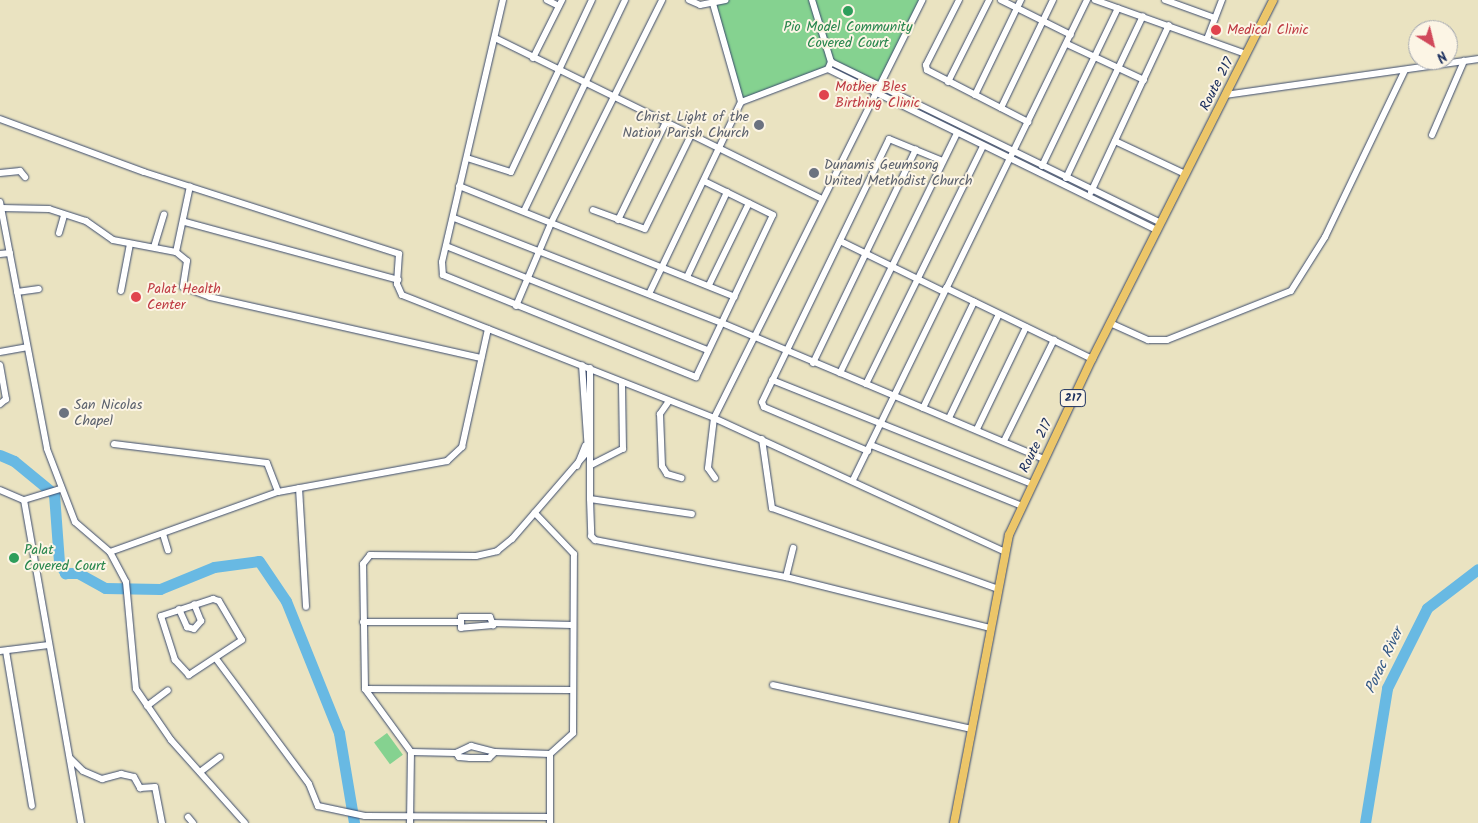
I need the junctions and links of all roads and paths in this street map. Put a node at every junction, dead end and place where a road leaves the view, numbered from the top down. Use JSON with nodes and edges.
{"nodes":[{"id":1,"x":503,"y":0,"type":"edge"},
{"id":2,"x":547,"y":0,"type":"edge"},
{"id":3,"x":592,"y":0,"type":"edge"},
{"id":4,"x":625,"y":0,"type":"edge"},
{"id":5,"x":662,"y":0,"type":"edge"},
{"id":6,"x":689,"y":0,"type":"edge"},
{"id":7,"x":726,"y":0,"type":"edge"},
{"id":8,"x":812,"y":0,"type":"edge"},
{"id":9,"x":922,"y":0,"type":"edge"},
{"id":10,"x":959,"y":0,"type":"edge"},
{"id":11,"x":989,"y":0,"type":"edge"},
{"id":12,"x":1001,"y":0,"type":"edge"},
{"id":13,"x":1021,"y":0,"type":"edge"},
{"id":14,"x":1054,"y":0,"type":"edge"},
{"id":15,"x":1087,"y":0,"type":"edge"},
{"id":16,"x":1095,"y":0,"type":"edge"},
{"id":17,"x":1165,"y":0,"type":"edge"},
{"id":18,"x":1222,"y":0,"type":"edge"},
{"id":19,"x":1273,"y":0,"type":"edge"},
{"id":20,"x":560,"y":3,"type":"edge"},
{"id":21,"x":713,"y":4,"type":"junction"},
{"id":22,"x":1017,"y":8,"type":"junction"},
{"id":23,"x":1118,"y":8,"type":"junction"},
{"id":24,"x":1143,"y":16,"type":"junction"},
{"id":25,"x":1215,"y":18,"type":"junction"},
{"id":26,"x":1044,"y":21,"type":"junction"},
{"id":27,"x":1168,"y":25,"type":"junction"},
{"id":28,"x":1071,"y":35,"type":"junction"},
{"id":29,"x":495,"y":38,"type":"junction"},
{"id":30,"x":1206,"y":39,"type":"junction"},
{"id":31,"x":1067,"y":44,"type":"junction"},
{"id":32,"x":1246,"y":54,"type":"junction"},
{"id":33,"x":533,"y":58,"type":"junction"},
{"id":34,"x":1094,"y":58,"type":"junction"},
{"id":35,"x":1478,"y":59,"type":"edge"},
{"id":36,"x":1464,"y":61,"type":"junction"},
{"id":37,"x":831,"y":62,"type":"junction"},
{"id":38,"x":558,"y":68,"type":"junction"},
{"id":39,"x":828,"y":69,"type":"junction"},
{"id":40,"x":1118,"y":69,"type":"junction"},
{"id":41,"x":1405,"y":70,"type":"junction"},
{"id":42,"x":1144,"y":80,"type":"junction"},
{"id":43,"x":948,"y":82,"type":"junction"},
{"id":44,"x":585,"y":83,"type":"junction"},
{"id":45,"x":875,"y":89,"type":"junction"},
{"id":46,"x":975,"y":95,"type":"junction"},
{"id":47,"x":1225,"y":95,"type":"junction"},
{"id":48,"x":614,"y":96,"type":"junction"},
{"id":49,"x":741,"y":102,"type":"junction"},
{"id":50,"x":1001,"y":108,"type":"junction"},
{"id":51,"x":0,"y":119,"type":"edge"},
{"id":52,"x":666,"y":122,"type":"junction"},
{"id":53,"x":1028,"y":122,"type":"junction"},
{"id":54,"x":957,"y":133,"type":"junction"},
{"id":55,"x":692,"y":135,"type":"junction"},
{"id":56,"x":1432,"y":135,"type":"dead end"},
{"id":57,"x":1115,"y":141,"type":"junction"},
{"id":58,"x":984,"y":146,"type":"junction"},
{"id":59,"x":916,"y":149,"type":"junction"},
{"id":60,"x":720,"y":150,"type":"junction"},
{"id":61,"x":1014,"y":152,"type":"junction"},
{"id":62,"x":468,"y":158,"type":"junction"},
{"id":63,"x":1010,"y":160,"type":"junction"},
{"id":64,"x":943,"y":161,"type":"junction"},
{"id":65,"x":1042,"y":166,"type":"junction"},
{"id":66,"x":0,"y":173,"type":"edge"},
{"id":67,"x":1185,"y":174,"type":"junction"},
{"id":68,"x":26,"y":177,"type":"dead end"},
{"id":69,"x":1066,"y":178,"type":"junction"},
{"id":70,"x":704,"y":181,"type":"junction"},
{"id":71,"x":190,"y":186,"type":"junction"},
{"id":72,"x":459,"y":186,"type":"junction"},
{"id":73,"x":1092,"y":190,"type":"junction"},
{"id":74,"x":727,"y":192,"type":"junction"},
{"id":75,"x":1088,"y":197,"type":"junction"},
{"id":76,"x":820,"y":198,"type":"junction"},
{"id":77,"x":749,"y":203,"type":"junction"},
{"id":78,"x":1,"y":205,"type":"edge"},
{"id":79,"x":594,"y":210,"type":"dead end"},
{"id":80,"x":524,"y":211,"type":"junction"},
{"id":81,"x":164,"y":214,"type":"dead end"},
{"id":82,"x":64,"y":216,"type":"junction"},
{"id":83,"x":454,"y":218,"type":"junction"},
{"id":84,"x":618,"y":220,"type":"junction"},
{"id":85,"x":185,"y":222,"type":"junction"},
{"id":86,"x":551,"y":223,"type":"junction"},
{"id":87,"x":1159,"y":226,"type":"junction"},
{"id":88,"x":59,"y":233,"type":"dead end"},
{"id":89,"x":840,"y":241,"type":"junction"},
{"id":90,"x":130,"y":244,"type":"junction"},
{"id":91,"x":446,"y":246,"type":"junction"},
{"id":92,"x":154,"y":247,"type":"junction"},
{"id":93,"x":538,"y":250,"type":"junction"},
{"id":94,"x":176,"y":252,"type":"junction"},
{"id":95,"x":10,"y":253,"type":"junction"},
{"id":96,"x":0,"y":254,"type":"edge"},
{"id":97,"x":865,"y":254,"type":"junction"},
{"id":98,"x":891,"y":266,"type":"junction"},
{"id":99,"x":661,"y":267,"type":"junction"},
{"id":100,"x":687,"y":277,"type":"junction"},
{"id":101,"x":916,"y":278,"type":"junction"},
{"id":102,"x":398,"y":280,"type":"junction"},
{"id":103,"x":526,"y":280,"type":"junction"},
{"id":104,"x":709,"y":284,"type":"junction"},
{"id":105,"x":39,"y":289,"type":"dead end"},
{"id":106,"x":945,"y":290,"type":"junction"},
{"id":107,"x":121,"y":291,"type":"dead end"},
{"id":108,"x":17,"y":292,"type":"junction"},
{"id":109,"x":650,"y":294,"type":"junction"},
{"id":110,"x":735,"y":297,"type":"junction"},
{"id":111,"x":974,"y":302,"type":"junction"},
{"id":112,"x":516,"y":306,"type":"junction"},
{"id":113,"x":999,"y":314,"type":"junction"},
{"id":114,"x":722,"y":323,"type":"junction"},
{"id":115,"x":1110,"y":323,"type":"junction"},
{"id":116,"x":1026,"y":327,"type":"junction"},
{"id":117,"x":488,"y":329,"type":"junction"},
{"id":118,"x":754,"y":336,"type":"junction"},
{"id":119,"x":1054,"y":340,"type":"junction"},
{"id":120,"x":27,"y":347,"type":"junction"},
{"id":121,"x":708,"y":350,"type":"junction"},
{"id":122,"x":787,"y":351,"type":"junction"},
{"id":123,"x":0,"y":352,"type":"edge"},
{"id":124,"x":481,"y":358,"type":"junction"},
{"id":125,"x":1092,"y":359,"type":"junction"},
{"id":126,"x":814,"y":362,"type":"junction"},
{"id":127,"x":582,"y":364,"type":"junction"},
{"id":128,"x":0,"y":365,"type":"edge"},
{"id":129,"x":590,"y":368,"type":"junction"},
{"id":130,"x":840,"y":373,"type":"junction"},
{"id":131,"x":772,"y":380,"type":"junction"},
{"id":132,"x":622,"y":382,"type":"junction"},
{"id":133,"x":866,"y":384,"type":"junction"},
{"id":134,"x":894,"y":397,"type":"junction"},
{"id":135,"x":669,"y":401,"type":"junction"},
{"id":136,"x":0,"y":404,"type":"edge"},
{"id":137,"x":923,"y":408,"type":"junction"},
{"id":138,"x":714,"y":418,"type":"junction"},
{"id":139,"x":949,"y":418,"type":"junction"},
{"id":140,"x":882,"y":423,"type":"junction"},
{"id":141,"x":977,"y":429,"type":"junction"},
{"id":142,"x":762,"y":439,"type":"junction"},
{"id":143,"x":1004,"y":441,"type":"junction"},
{"id":144,"x":114,"y":444,"type":"dead end"},
{"id":145,"x":870,"y":448,"type":"junction"},
{"id":146,"x":1044,"y":459,"type":"junction"},
{"id":147,"x":591,"y":465,"type":"junction"},
{"id":148,"x":681,"y":478,"type":"dead end"},
{"id":149,"x":715,"y":478,"type":"dead end"},
{"id":150,"x":854,"y":480,"type":"junction"},
{"id":151,"x":1032,"y":484,"type":"junction"},
{"id":152,"x":299,"y":488,"type":"junction"},
{"id":153,"x":0,"y":490,"type":"edge"},
{"id":154,"x":58,"y":490,"type":"junction"},
{"id":155,"x":278,"y":492,"type":"junction"},
{"id":156,"x":590,"y":499,"type":"junction"},
{"id":157,"x":24,"y":500,"type":"junction"},
{"id":158,"x":1022,"y":506,"type":"junction"},
{"id":159,"x":535,"y":513,"type":"junction"},
{"id":160,"x":692,"y":514,"type":"dead end"},
{"id":161,"x":163,"y":534,"type":"junction"},
{"id":162,"x":793,"y":548,"type":"dead end"},
{"id":163,"x":168,"y":550,"type":"dead end"},
{"id":164,"x":1003,"y":551,"type":"junction"},
{"id":165,"x":110,"y":552,"type":"junction"},
{"id":166,"x":786,"y":578,"type":"junction"},
{"id":167,"x":996,"y":588,"type":"junction"},
{"id":168,"x":194,"y":604,"type":"junction"},
{"id":169,"x":306,"y":607,"type":"dead end"},
{"id":170,"x":179,"y":609,"type":"junction"},
{"id":171,"x":363,"y":622,"type":"junction"},
{"id":172,"x":458,"y":622,"type":"junction"},
{"id":173,"x":493,"y":623,"type":"junction"},
{"id":174,"x":572,"y":625,"type":"junction"},
{"id":175,"x":990,"y":628,"type":"junction"},
{"id":176,"x":49,"y":645,"type":"junction"},
{"id":177,"x":3,"y":651,"type":"edge"},
{"id":178,"x":217,"y":660,"type":"junction"},
{"id":179,"x":773,"y":685,"type":"dead end"},
{"id":180,"x":365,"y":689,"type":"junction"},
{"id":181,"x":168,"y":690,"type":"dead end"},
{"id":182,"x":570,"y":690,"type":"junction"},
{"id":183,"x":147,"y":706,"type":"junction"},
{"id":184,"x":972,"y":729,"type":"junction"},
{"id":185,"x":411,"y":752,"type":"junction"},
{"id":186,"x":495,"y":752,"type":"junction"},
{"id":187,"x":456,"y":753,"type":"junction"},
{"id":188,"x":550,"y":754,"type":"junction"},
{"id":189,"x":69,"y":757,"type":"junction"},
{"id":190,"x":220,"y":757,"type":"dead end"},
{"id":191,"x":200,"y":772,"type":"junction"},
{"id":192,"x":32,"y":806,"type":"dead end"},
{"id":193,"x":410,"y":820,"type":"edge"},
{"id":194,"x":550,"y":820,"type":"edge"},
{"id":195,"x":81,"y":823,"type":"edge"},
{"id":196,"x":162,"y":823,"type":"edge"},
{"id":197,"x":245,"y":823,"type":"edge"},
{"id":198,"x":954,"y":823,"type":"edge"}],
"edges":[{"from":1,"to":29,"type":"street"},
{"from":2,"to":20,"type":"street"},
{"from":3,"to":38,"type":"street"},
{"from":4,"to":44,"type":"street"},
{"from":5,"to":48,"type":"street"},
{"from":6,"to":21,"type":"street"},
{"from":7,"to":21,"type":"street"},
{"from":8,"to":37,"type":"street"},
{"from":9,"to":45,"type":"street"},
{"from":10,"to":43,"type":"street"},
{"from":11,"to":43,"type":"street"},
{"from":12,"to":22,"type":"street"},
{"from":13,"to":22,"type":"street"},
{"from":14,"to":26,"type":"street"},
{"from":15,"to":28,"type":"street"},
{"from":16,"to":23,"type":"street"},
{"from":17,"to":25,"type":"street"},
{"from":18,"to":25,"type":"street"},
{"from":19,"to":32,"type":"main road","name":"Route 217","number":"217"},
{"from":20,"to":33,"type":"street"},
{"from":21,"to":49,"type":"street"},
{"from":22,"to":26,"type":"street"},
{"from":22,"to":46,"type":"street"},
{"from":23,"to":24,"type":"street"},
{"from":23,"to":34,"type":"street"},
{"from":24,"to":27,"type":"street"},
{"from":24,"to":40,"type":"street"},
{"from":25,"to":30,"type":"street"},
{"from":26,"to":28,"type":"street"},
{"from":26,"to":50,"type":"street"},
{"from":27,"to":30,"type":"street"},
{"from":27,"to":42,"type":"street"},
{"from":28,"to":31,"type":"street"},
{"from":29,"to":33,"type":"street"},
{"from":29,"to":62,"type":"street"},
{"from":30,"to":32,"type":"street"},
{"from":31,"to":34,"type":"street"},
{"from":31,"to":53,"type":"street"},
{"from":32,"to":47,"type":"main road","name":"Route 217","number":"217"},
{"from":33,"to":38,"type":"street"},
{"from":34,"to":40,"type":"street"},
{"from":34,"to":65,"type":"street"},
{"from":35,"to":36,"type":"street"},
{"from":36,"to":41,"type":"street"},
{"from":36,"to":56,"type":"street"},
{"from":37,"to":39,"type":"street"},
{"from":37,"to":45,"type":"street"},
{"from":38,"to":44,"type":"street"},
{"from":38,"to":62,"type":"street"},
{"from":39,"to":45,"type":"street"},
{"from":39,"to":49,"type":"street"},
{"from":40,"to":42,"type":"street"},
{"from":40,"to":69,"type":"street"},
{"from":41,"to":47,"type":"street"},
{"from":41,"to":115,"type":"street"},
{"from":42,"to":57,"type":"street"},
{"from":43,"to":46,"type":"street"},
{"from":44,"to":48,"type":"street"},
{"from":44,"to":80,"type":"street"},
{"from":45,"to":54,"type":"street"},
{"from":45,"to":61,"type":"street"},
{"from":45,"to":76,"type":"street"},
{"from":46,"to":50,"type":"street"},
{"from":47,"to":67,"type":"main road","name":"Route 217","number":"217"},
{"from":48,"to":52,"type":"street"},
{"from":48,"to":86,"type":"street"},
{"from":49,"to":60,"type":"street"},
{"from":50,"to":53,"type":"street"},
{"from":51,"to":71,"type":"street"},
{"from":52,"to":55,"type":"street"},
{"from":52,"to":84,"type":"street"},
{"from":53,"to":61,"type":"street"},
{"from":54,"to":58,"type":"street"},
{"from":54,"to":64,"type":"street"},
{"from":55,"to":60,"type":"street"},
{"from":55,"to":84,"type":"street"},
{"from":57,"to":67,"type":"street"},
{"from":57,"to":73,"type":"street"},
{"from":58,"to":63,"type":"street"},
{"from":58,"to":101,"type":"street"},
{"from":59,"to":64,"type":"street"},
{"from":59,"to":89,"type":"street"},
{"from":59,"to":97,"type":"street"},
{"from":60,"to":70,"type":"street"},
{"from":60,"to":76,"type":"street"},
{"from":61,"to":63,"type":"street"},
{"from":61,"to":65,"type":"street"},
{"from":62,"to":72,"type":"street"},
{"from":63,"to":75,"type":"street"},
{"from":63,"to":106,"type":"street"},
{"from":64,"to":98,"type":"street"},
{"from":65,"to":69,"type":"street"},
{"from":66,"to":68,"type":"street"},
{"from":67,"to":87,"type":"main road","name":"Route 217","number":"217"},
{"from":69,"to":73,"type":"street"},
{"from":70,"to":74,"type":"street"},
{"from":70,"to":99,"type":"street"},
{"from":71,"to":85,"type":"street"},
{"from":71,"to":102,"type":"street"},
{"from":72,"to":80,"type":"street"},
{"from":72,"to":83,"type":"street"},
{"from":73,"to":75,"type":"street"},
{"from":73,"to":87,"type":"street"},
{"from":74,"to":77,"type":"street"},
{"from":74,"to":100,"type":"street"},
{"from":75,"to":87,"type":"street"},
{"from":76,"to":118,"type":"street"},
{"from":77,"to":104,"type":"street"},
{"from":77,"to":110,"type":"street"},
{"from":78,"to":82,"type":"street"},
{"from":78,"to":95,"type":"street"},
{"from":79,"to":84,"type":"street"},
{"from":80,"to":86,"type":"street"},
{"from":81,"to":92,"type":"street"},
{"from":82,"to":88,"type":"street"},
{"from":82,"to":90,"type":"street"},
{"from":83,"to":91,"type":"street"},
{"from":83,"to":93,"type":"street"},
{"from":85,"to":94,"type":"street"},
{"from":85,"to":102,"type":"street"},
{"from":86,"to":93,"type":"street"},
{"from":86,"to":99,"type":"street"},
{"from":87,"to":115,"type":"main road","name":"Route 217","number":"217"},
{"from":89,"to":97,"type":"street"},
{"from":89,"to":122,"type":"street"},
{"from":90,"to":92,"type":"street"},
{"from":90,"to":107,"type":"street"},
{"from":91,"to":103,"type":"street"},
{"from":91,"to":112,"type":"street"},
{"from":92,"to":94,"type":"street"},
{"from":93,"to":103,"type":"street"},
{"from":93,"to":109,"type":"street"},
{"from":94,"to":124,"type":"street"},
{"from":95,"to":96,"type":"street"},
{"from":95,"to":108,"type":"street"},
{"from":97,"to":98,"type":"street"},
{"from":97,"to":126,"type":"street"},
{"from":98,"to":101,"type":"street"},
{"from":98,"to":130,"type":"street"},
{"from":99,"to":100,"type":"street"},
{"from":99,"to":109,"type":"street"},
{"from":100,"to":104,"type":"street"},
{"from":101,"to":106,"type":"street"},
{"from":101,"to":133,"type":"street"},
{"from":102,"to":117,"type":"street"},
{"from":103,"to":112,"type":"street"},
{"from":103,"to":121,"type":"street"},
{"from":104,"to":110,"type":"street"},
{"from":105,"to":108,"type":"street"},
{"from":106,"to":111,"type":"street"},
{"from":106,"to":134,"type":"street"},
{"from":108,"to":120,"type":"street"},
{"from":109,"to":114,"type":"street"},
{"from":110,"to":114,"type":"street"},
{"from":111,"to":113,"type":"street"},
{"from":111,"to":137,"type":"street"},
{"from":112,"to":121,"type":"street"},
{"from":113,"to":116,"type":"street"},
{"from":113,"to":139,"type":"street"},
{"from":114,"to":118,"type":"street"},
{"from":114,"to":121,"type":"street"},
{"from":115,"to":125,"type":"main road","name":"Route 217","number":"217"},
{"from":116,"to":119,"type":"street"},
{"from":116,"to":141,"type":"street"},
{"from":117,"to":124,"type":"street"},
{"from":117,"to":127,"type":"street"},
{"from":118,"to":122,"type":"street"},
{"from":118,"to":138,"type":"street"},
{"from":119,"to":125,"type":"street"},
{"from":119,"to":143,"type":"street"},
{"from":120,"to":123,"type":"street"},
{"from":120,"to":154,"type":"street"},
{"from":122,"to":126,"type":"street"},
{"from":122,"to":131,"type":"street"},
{"from":124,"to":152,"type":"street"},
{"from":125,"to":146,"type":"main road","name":"Route 217","number":"217"},
{"from":126,"to":130,"type":"street"},
{"from":127,"to":129,"type":"street"},
{"from":127,"to":159,"type":"street"},
{"from":128,"to":136,"type":"street"},
{"from":129,"to":132,"type":"street"},
{"from":129,"to":147,"type":"street"},
{"from":130,"to":133,"type":"street"},
{"from":131,"to":140,"type":"street"},
{"from":131,"to":145,"type":"street"},
{"from":132,"to":135,"type":"street"},
{"from":132,"to":147,"type":"street"},
{"from":133,"to":134,"type":"street"},
{"from":134,"to":137,"type":"street"},
{"from":134,"to":140,"type":"street"},
{"from":135,"to":138,"type":"street"},
{"from":135,"to":148,"type":"street"},
{"from":137,"to":139,"type":"street"},
{"from":138,"to":142,"type":"street"},
{"from":138,"to":149,"type":"street"},
{"from":139,"to":141,"type":"street"},
{"from":140,"to":145,"type":"street"},
{"from":140,"to":151,"type":"street"},
{"from":141,"to":143,"type":"street"},
{"from":142,"to":150,"type":"street"},
{"from":142,"to":167,"type":"street"},
{"from":143,"to":146,"type":"street"},
{"from":144,"to":155,"type":"street"},
{"from":145,"to":150,"type":"street"},
{"from":145,"to":158,"type":"street"},
{"from":146,"to":151,"type":"main road","name":"Route 217","number":"217"},
{"from":147,"to":156,"type":"street"},
{"from":150,"to":164,"type":"street"},
{"from":151,"to":158,"type":"main road","name":"Route 217","number":"217"},
{"from":152,"to":155,"type":"street"},
{"from":152,"to":169,"type":"street"},
{"from":153,"to":157,"type":"street"},
{"from":154,"to":157,"type":"street"},
{"from":154,"to":165,"type":"street"},
{"from":155,"to":161,"type":"street"},
{"from":156,"to":160,"type":"street"},
{"from":156,"to":166,"type":"street"},
{"from":157,"to":176,"type":"street"},
{"from":158,"to":164,"type":"main road","name":"Route 217","number":"217"},
{"from":159,"to":171,"type":"street"},
{"from":159,"to":174,"type":"street"},
{"from":161,"to":163,"type":"street"},
{"from":161,"to":165,"type":"street"},
{"from":162,"to":166,"type":"street"},
{"from":164,"to":167,"type":"main road","name":"Route 217","number":"217"},
{"from":165,"to":183,"type":"street"},
{"from":166,"to":175,"type":"street"},
{"from":167,"to":175,"type":"main road","name":"Route 217","number":"217"},
{"from":168,"to":170,"type":"street"},
{"from":168,"to":170,"type":"street"},
{"from":168,"to":178,"type":"street"},
{"from":170,"to":178,"type":"street"},
{"from":171,"to":172,"type":"street"},
{"from":171,"to":180,"type":"street"},
{"from":172,"to":173,"type":"street"},
{"from":172,"to":173,"type":"street"},
{"from":173,"to":174,"type":"street"},
{"from":174,"to":182,"type":"street"},
{"from":175,"to":184,"type":"main road","name":"Route 217","number":"217"},
{"from":176,"to":177,"type":"street"},
{"from":176,"to":189,"type":"street"},
{"from":177,"to":192,"type":"street"},
{"from":178,"to":193,"type":"street"},
{"from":179,"to":184,"type":"street"},
{"from":180,"to":182,"type":"street"},
{"from":180,"to":185,"type":"street"},
{"from":181,"to":183,"type":"street"},
{"from":182,"to":188,"type":"street"},
{"from":183,"to":191,"type":"street"},
{"from":184,"to":198,"type":"main road","name":"Route 217","number":"217"},
{"from":185,"to":187,"type":"street"},
{"from":185,"to":193,"type":"street"},
{"from":186,"to":187,"type":"street"},
{"from":186,"to":187,"type":"street"},
{"from":186,"to":188,"type":"street"},
{"from":188,"to":194,"type":"street"},
{"from":189,"to":195,"type":"street"},
{"from":189,"to":196,"type":"street"},
{"from":190,"to":191,"type":"street"},
{"from":191,"to":197,"type":"street"},
{"from":193,"to":194,"type":"street"}]}
